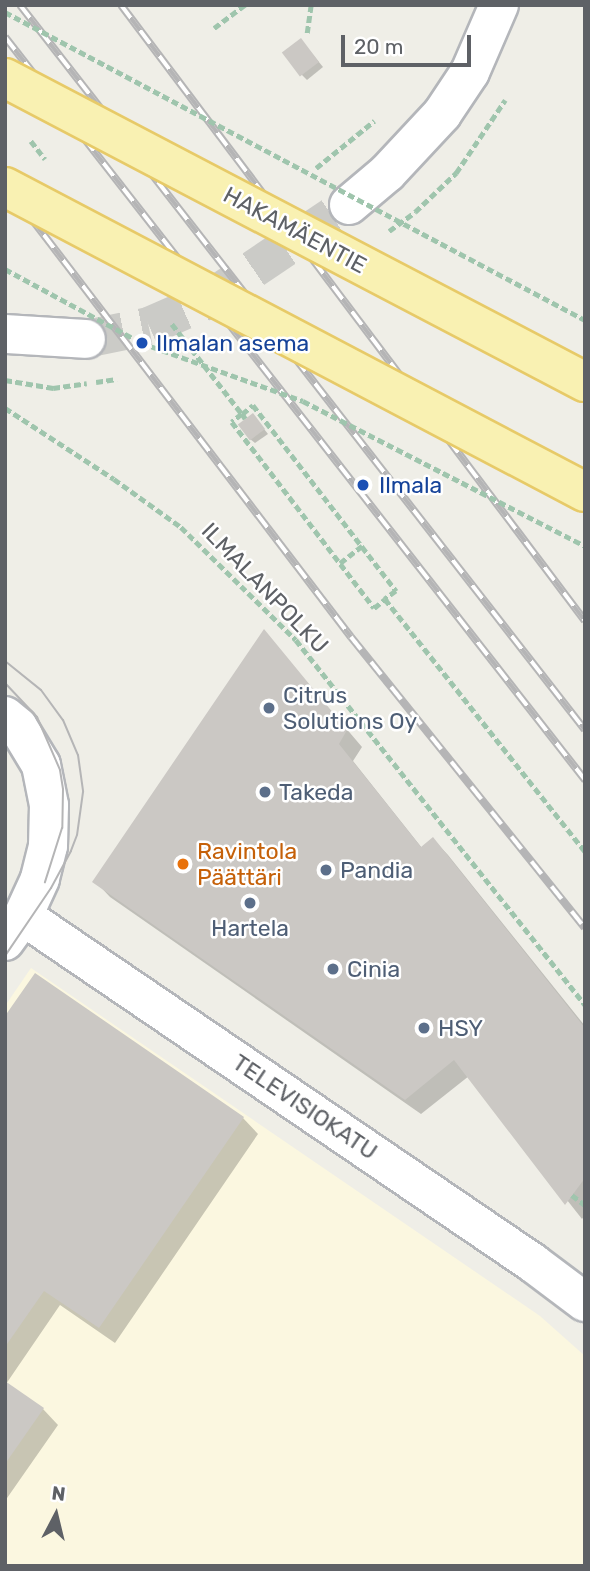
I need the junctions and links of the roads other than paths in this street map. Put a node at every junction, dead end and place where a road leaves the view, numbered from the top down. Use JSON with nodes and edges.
{"nodes":[{"id":1,"x":499,"y":5,"type":"edge"},
{"id":2,"x":5,"y":78,"type":"edge"},
{"id":3,"x":5,"y":187,"type":"edge"},
{"id":4,"x":349,"y":205,"type":"tunnel mouth"},
{"id":5,"x":5,"y":334,"type":"edge"},
{"id":6,"x":86,"y":340,"type":"tunnel mouth"},
{"id":7,"x":585,"y":382,"type":"edge"},
{"id":8,"x":585,"y":492,"type":"edge"},
{"id":9,"x":5,"y":716,"type":"edge"},
{"id":10,"x":14,"y":929,"type":"edge"},
{"id":11,"x":585,"y":1302,"type":"edge"}],
"edges":[{"from":1,"to":4,"type":"street"},
{"from":2,"to":7,"type":"main road","name":"HAKAMÄENTIE","bridge":true},
{"from":3,"to":8,"type":"main road","bridge":true},
{"from":5,"to":6,"type":"street"},
{"from":9,"to":10,"type":"street"},
{"from":10,"to":11,"type":"street","name":"TELEVISIOKATU"}]}
